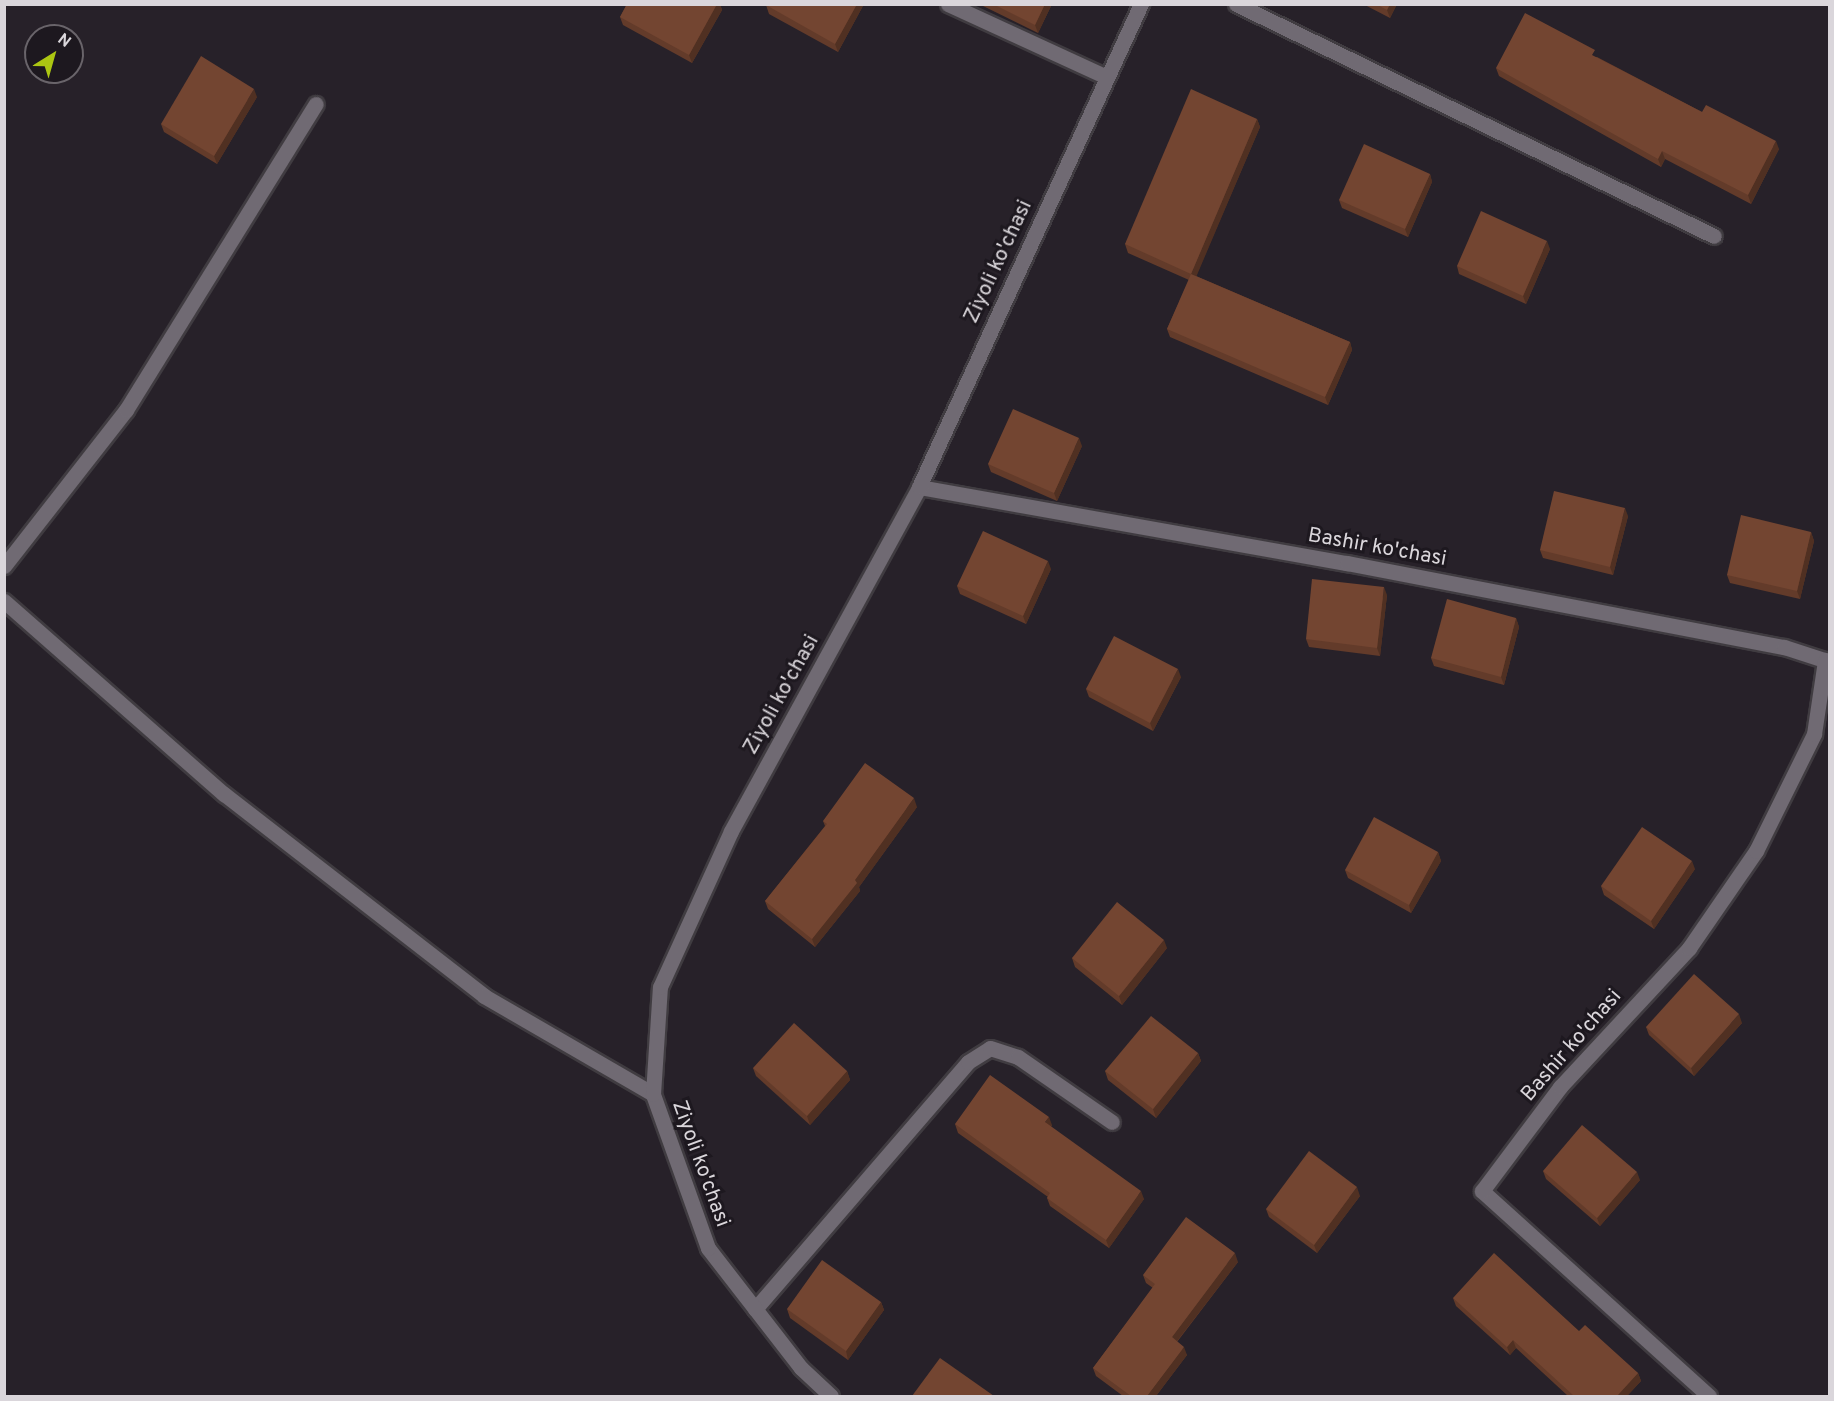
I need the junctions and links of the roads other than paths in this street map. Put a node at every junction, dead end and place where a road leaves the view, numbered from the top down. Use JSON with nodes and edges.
{"nodes":[{"id":1,"x":948,"y":4,"type":"edge"},
{"id":2,"x":1141,"y":4,"type":"edge"},
{"id":3,"x":1236,"y":4,"type":"edge"},
{"id":4,"x":1107,"y":77,"type":"junction"},
{"id":5,"x":316,"y":104,"type":"dead end"},
{"id":6,"x":1714,"y":236,"type":"dead end"},
{"id":7,"x":919,"y":487,"type":"junction"},
{"id":8,"x":4,"y":566,"type":"edge"},
{"id":9,"x":4,"y":601,"type":"edge"},
{"id":10,"x":1827,"y":661,"type":"edge"},
{"id":11,"x":653,"y":1094,"type":"junction"},
{"id":12,"x":1112,"y":1122,"type":"dead end"},
{"id":13,"x":755,"y":1309,"type":"junction"},
{"id":14,"x":831,"y":1396,"type":"edge"},
{"id":15,"x":1709,"y":1396,"type":"edge"}],
"edges":[{"from":1,"to":4,"type":"street"},
{"from":2,"to":4,"type":"street","name":"Ziyoli ko'chasi"},
{"from":3,"to":6,"type":"street"},
{"from":4,"to":7,"type":"street","name":"Ziyoli ko'chasi"},
{"from":5,"to":8,"type":"street"},
{"from":7,"to":10,"type":"street","name":"Bashir ko'chasi"},
{"from":7,"to":11,"type":"street","name":"Ziyoli ko'chasi"},
{"from":9,"to":11,"type":"street"},
{"from":10,"to":15,"type":"street","name":"Bashir ko'chasi"},
{"from":11,"to":13,"type":"street","name":"Ziyoli ko'chasi"},
{"from":12,"to":13,"type":"street"},
{"from":13,"to":14,"type":"street","name":"Ziyoli ko'chasi"}]}
